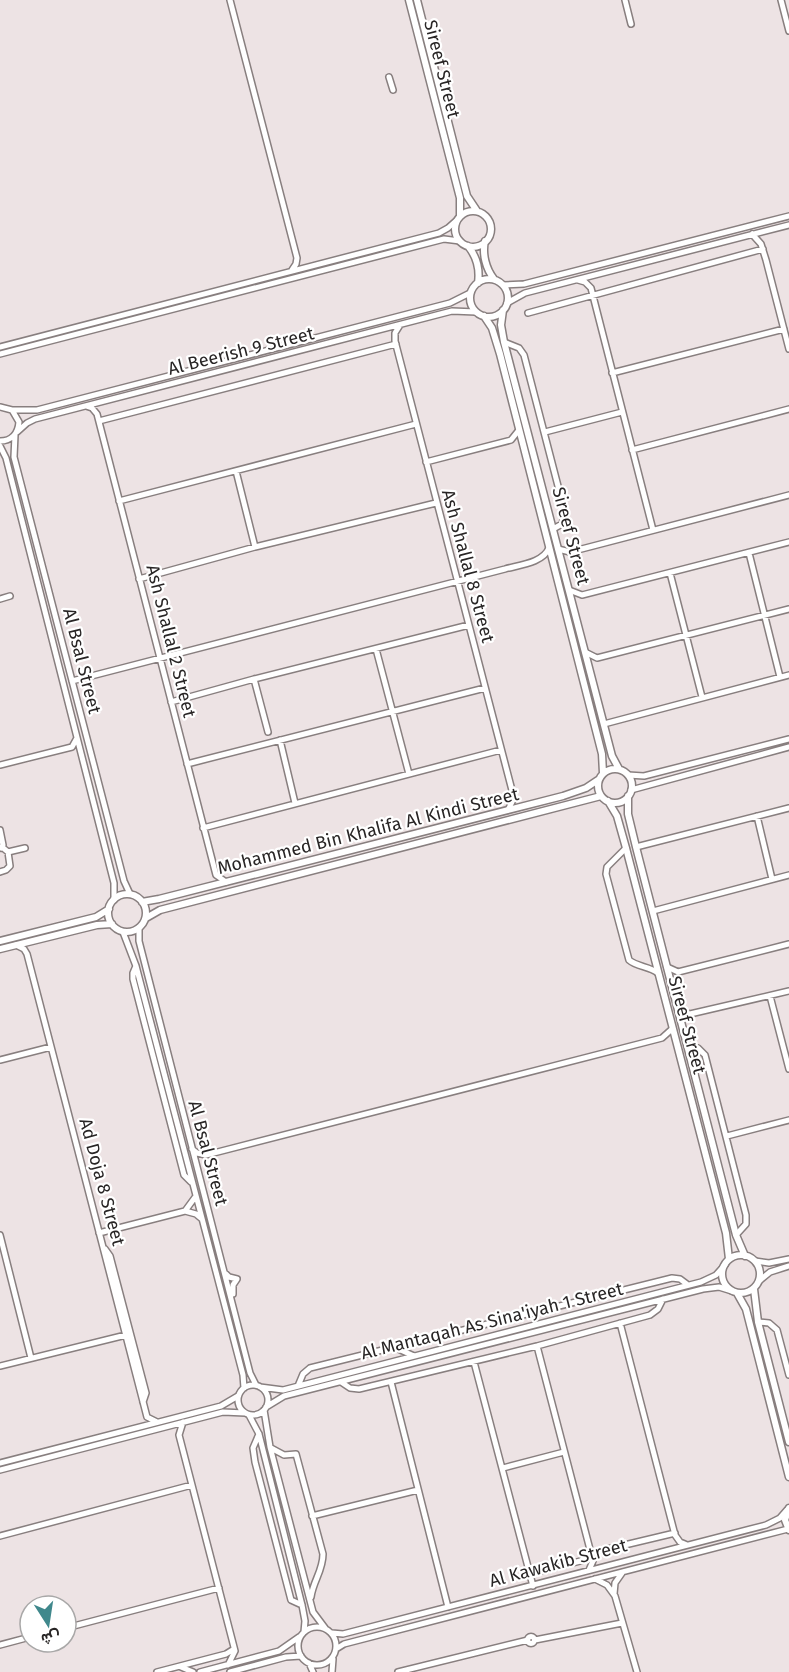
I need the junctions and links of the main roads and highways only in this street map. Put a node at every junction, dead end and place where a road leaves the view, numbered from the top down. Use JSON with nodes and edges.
{"nodes":[{"id":1,"x":409,"y":0,"type":"edge"},
{"id":2,"x":417,"y":0,"type":"edge"},
{"id":3,"x":477,"y":212,"type":"junction"},
{"id":4,"x":458,"y":218,"type":"junction"},
{"id":5,"x":485,"y":241,"type":"junction"},
{"id":6,"x":468,"y":246,"type":"junction"},
{"id":7,"x":494,"y":280,"type":"junction"},
{"id":8,"x":477,"y":283,"type":"junction"},
{"id":9,"x":505,"y":307,"type":"junction"},
{"id":10,"x":484,"y":316,"type":"junction"},
{"id":11,"x":619,"y":769,"type":"junction"},
{"id":12,"x":603,"y":773,"type":"junction"},
{"id":13,"x":598,"y":780,"type":"junction"},
{"id":14,"x":630,"y":793,"type":"junction"},
{"id":15,"x":601,"y":796,"type":"junction"},
{"id":16,"x":608,"y":801,"type":"junction"},
{"id":17,"x":142,"y":902,"type":"junction"},
{"id":18,"x":109,"y":909,"type":"junction"},
{"id":19,"x":146,"y":918,"type":"junction"},
{"id":20,"x":112,"y":924,"type":"junction"},
{"id":21,"x":0,"y":941,"type":"edge"},
{"id":22,"x":0,"y":949,"type":"edge"},
{"id":23,"x":746,"y":1256,"type":"junction"},
{"id":24,"x":727,"y":1262,"type":"junction"},
{"id":25,"x":753,"y":1289,"type":"junction"},
{"id":26,"x":735,"y":1292,"type":"junction"},
{"id":27,"x":789,"y":1442,"type":"edge"},
{"id":28,"x":789,"y":1477,"type":"edge"},
{"id":29,"x":788,"y":1509,"type":"edge"},
{"id":30,"x":788,"y":1530,"type":"edge"}],
"edges":[{"from":1,"to":4,"type":"main road","name":"Sireef Street"},
{"from":2,"to":3,"type":"main road","name":"Sireef Street"},
{"from":3,"to":4,"type":"main road"},
{"from":3,"to":5,"type":"main road"},
{"from":4,"to":6,"type":"main road"},
{"from":5,"to":6,"type":"main road"},
{"from":5,"to":7,"type":"main road"},
{"from":6,"to":8,"type":"main road"},
{"from":7,"to":8,"type":"main road"},
{"from":7,"to":9,"type":"main road"},
{"from":8,"to":10,"type":"main road"},
{"from":9,"to":10,"type":"main road"},
{"from":9,"to":11,"type":"main road","name":"Sireef Street"},
{"from":10,"to":12,"type":"main road","name":"Sireef Street"},
{"from":11,"to":12,"type":"main road"},
{"from":11,"to":14,"type":"main road"},
{"from":12,"to":13,"type":"main road"},
{"from":13,"to":15,"type":"main road"},
{"from":13,"to":17,"type":"main road","name":"Mohammed Bin Khalifa Al Kindi Street"},
{"from":14,"to":16,"type":"main road"},
{"from":14,"to":23,"type":"main road","name":"Sireef Street"},
{"from":15,"to":16,"type":"main road"},
{"from":15,"to":19,"type":"main road","name":"Mohammed Bin Khalifa Al Kindi Street"},
{"from":16,"to":24,"type":"main road","name":"Sireef Street"},
{"from":17,"to":18,"type":"main road"},
{"from":17,"to":19,"type":"main road"},
{"from":18,"to":20,"type":"main road"},
{"from":18,"to":21,"type":"main road"},
{"from":19,"to":20,"type":"main road"},
{"from":20,"to":22,"type":"main road"},
{"from":23,"to":24,"type":"main road"},
{"from":23,"to":25,"type":"main road"},
{"from":24,"to":26,"type":"main road"},
{"from":25,"to":26,"type":"main road"},
{"from":25,"to":27,"type":"main road"},
{"from":26,"to":28,"type":"main road"},
{"from":29,"to":30,"type":"main road"}]}
